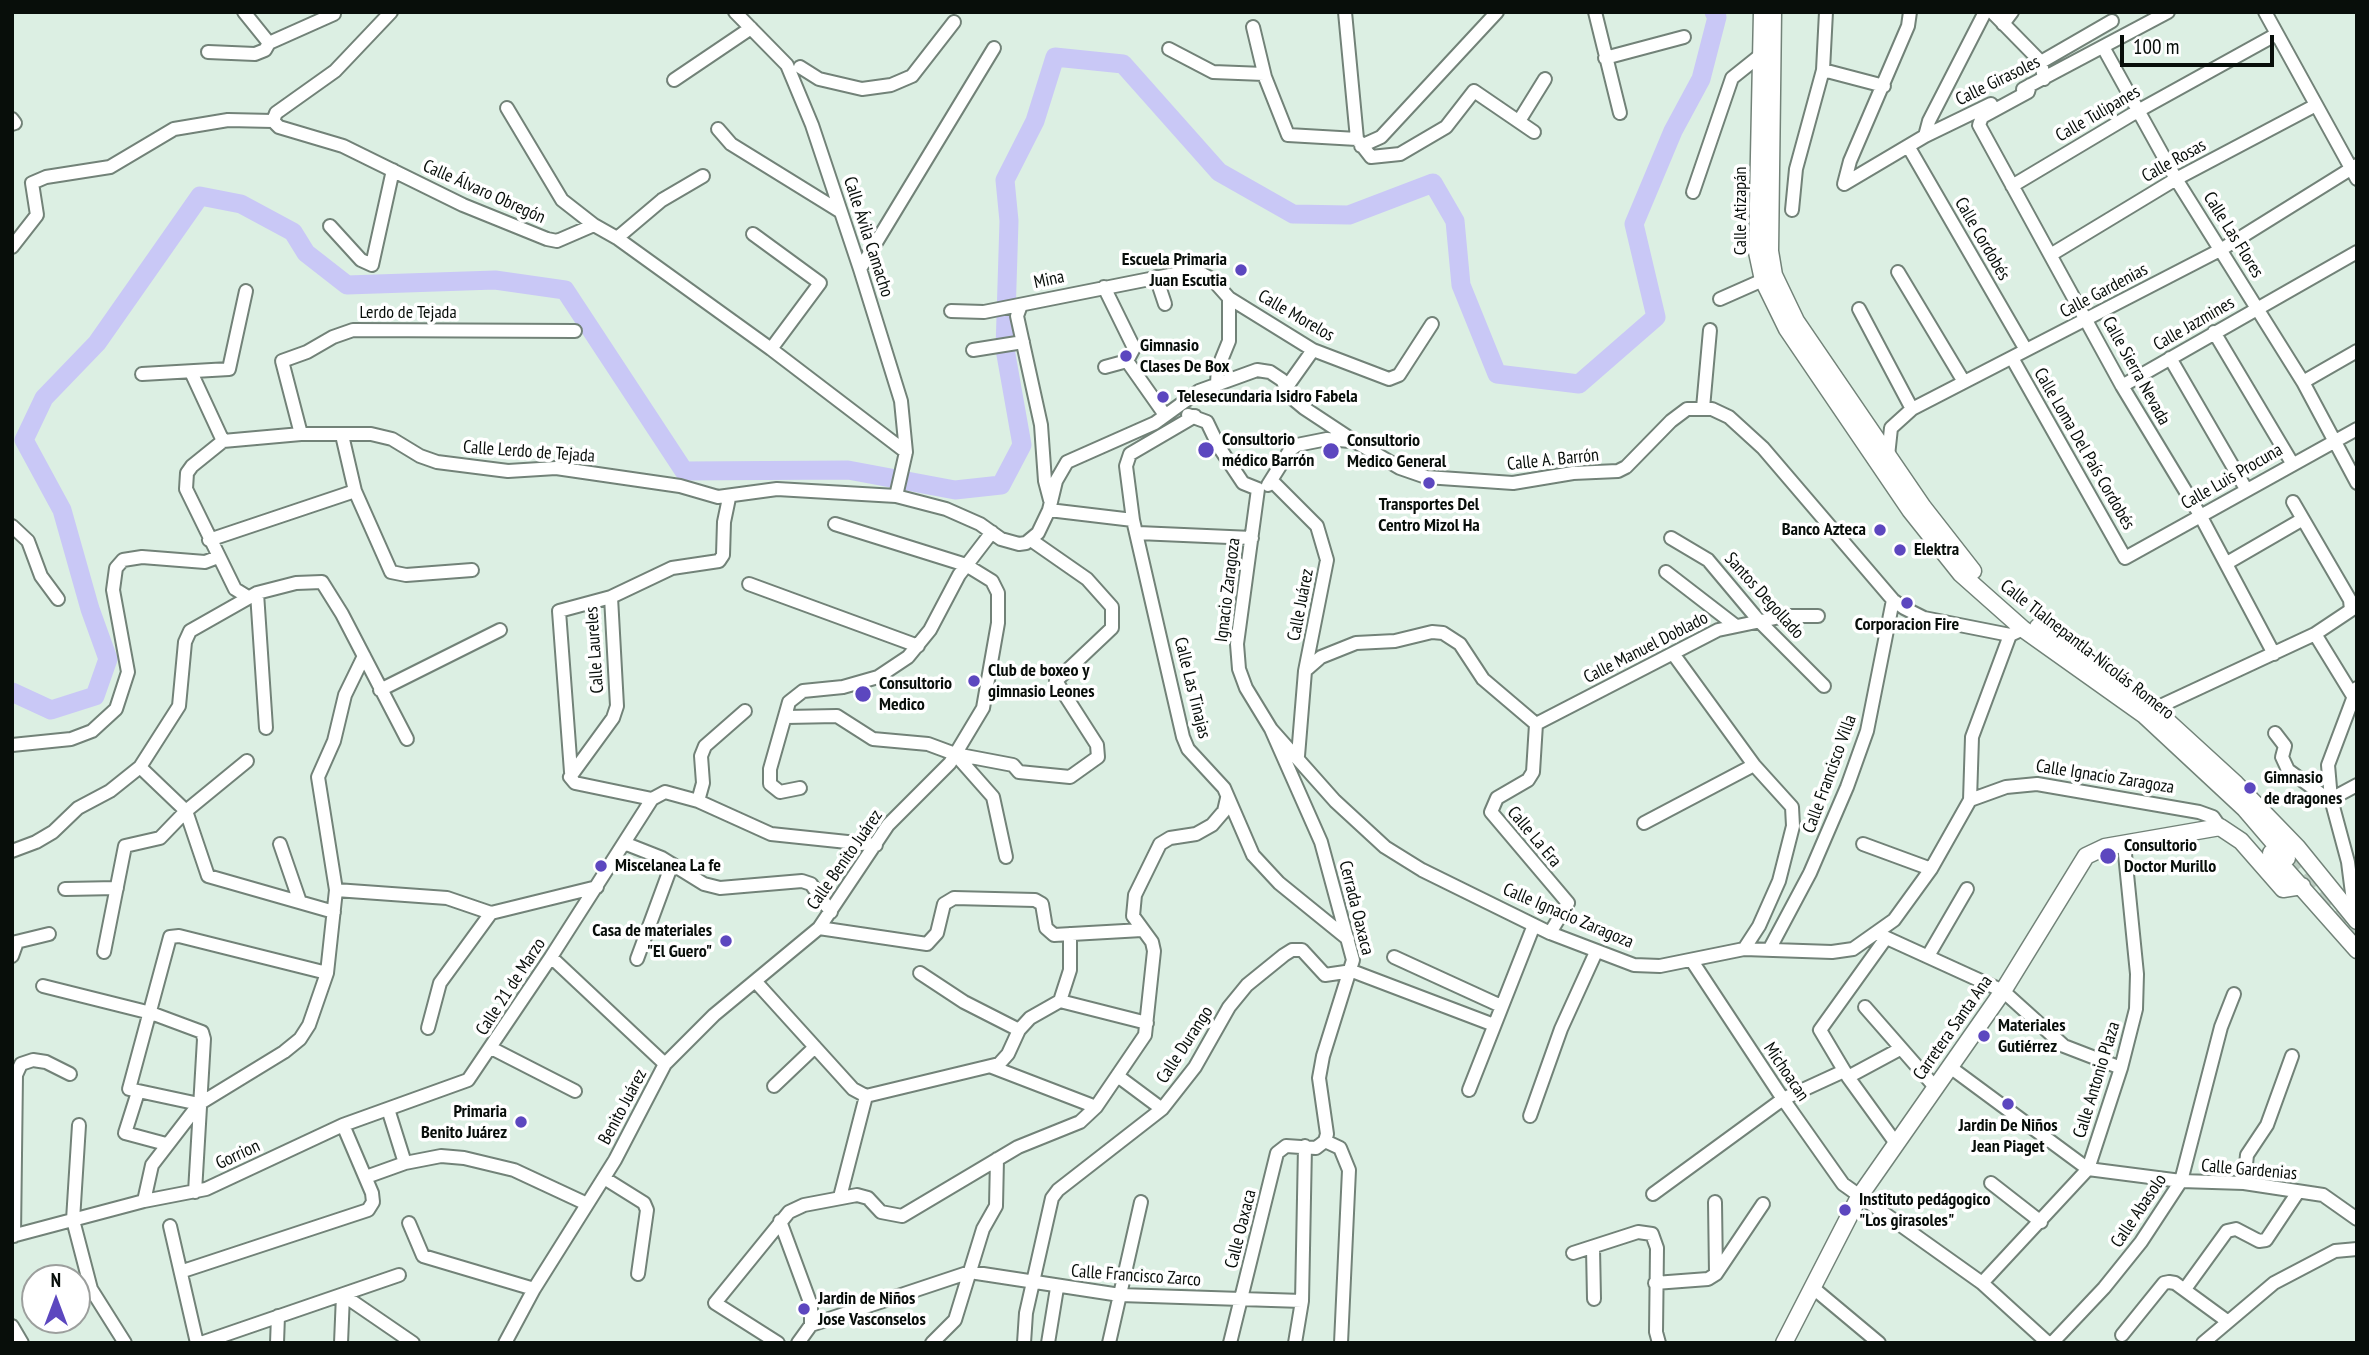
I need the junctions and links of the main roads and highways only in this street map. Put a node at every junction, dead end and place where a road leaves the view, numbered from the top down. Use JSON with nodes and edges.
{"nodes":[{"id":1,"x":1762,"y":12,"type":"edge"},
{"id":2,"x":1773,"y":12,"type":"edge"},
{"id":3,"x":1882,"y":458,"type":"junction"},
{"id":4,"x":2119,"y":693,"type":"junction"},
{"id":5,"x":2220,"y":827,"type":"joint"},
{"id":6,"x":2289,"y":856,"type":"tunnel mouth"},
{"id":7,"x":2307,"y":860,"type":"junction"},
{"id":8,"x":2302,"y":886,"type":"junction"},
{"id":9,"x":2357,"y":921,"type":"edge"},
{"id":10,"x":2357,"y":928,"type":"edge"},
{"id":11,"x":2357,"y":950,"type":"edge"},
{"id":12,"x":1784,"y":1343,"type":"edge"}],
"edges":[{"from":1,"to":3,"type":"main road","name":"Calle Atizapán"},
{"from":2,"to":3,"type":"main road","name":"Calle Atizapán"},
{"from":3,"to":4,"type":"main road","name":"Calle Tlalnepantla-Nicolás Romero"},
{"from":3,"to":4,"type":"main road","name":"Calle Tlalnepantla-Nicolás Romero"},
{"from":4,"to":6,"type":"main road","name":"Calle Tlalnepantla-Nicolás Romero"},
{"from":4,"to":7,"type":"main road"},
{"from":4,"to":8,"type":"main road"},
{"from":5,"to":8,"type":"main road","name":"Calle Ignacio Zaragoza"},
{"from":5,"to":12,"type":"main road","name":"Carretera Santa Ana"},
{"from":7,"to":8,"type":"main road"},
{"from":7,"to":9,"type":"main road"},
{"from":8,"to":10,"type":"main road"},
{"from":8,"to":11,"type":"main road"}]}
